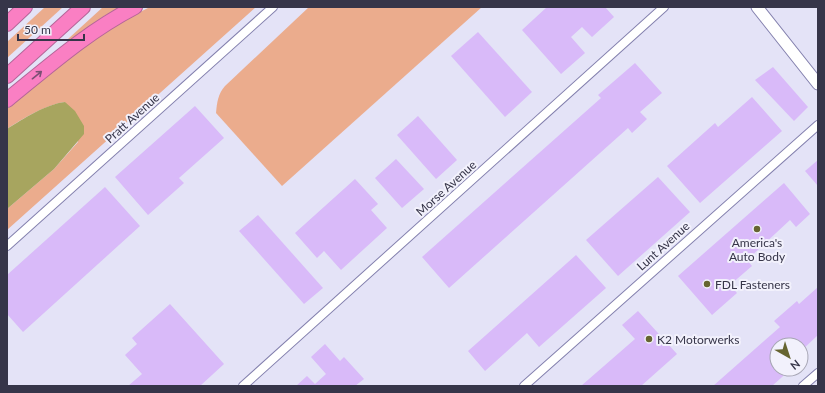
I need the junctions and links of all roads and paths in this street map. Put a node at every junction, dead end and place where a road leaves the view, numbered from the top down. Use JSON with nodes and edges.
{"nodes":[{"id":1,"x":25,"y":7,"type":"edge"},
{"id":2,"x":83,"y":7,"type":"edge"},
{"id":3,"x":135,"y":7,"type":"edge"},
{"id":4,"x":273,"y":7,"type":"edge"},
{"id":5,"x":664,"y":7,"type":"edge"},
{"id":6,"x":757,"y":7,"type":"edge"},
{"id":7,"x":7,"y":24,"type":"edge"},
{"id":8,"x":7,"y":76,"type":"edge"},
{"id":9,"x":818,"y":84,"type":"edge"},
{"id":10,"x":7,"y":100,"type":"edge"},
{"id":11,"x":818,"y":124,"type":"edge"},
{"id":12,"x":7,"y":246,"type":"edge"},
{"id":13,"x":818,"y":373,"type":"edge"},
{"id":14,"x":243,"y":386,"type":"edge"},
{"id":15,"x":524,"y":386,"type":"edge"},
{"id":16,"x":803,"y":386,"type":"edge"}],
"edges":[{"from":1,"to":7,"type":"highway"},
{"from":2,"to":8,"type":"highway"},
{"from":10,"to":3,"type":"highway","one_way":true},
{"from":4,"to":12,"type":"street","name":"Pratt Avenue"},
{"from":5,"to":14,"type":"street","name":"Morse Avenue"},
{"from":6,"to":9,"type":"street"},
{"from":11,"to":15,"type":"street","name":"Lunt Avenue"},
{"from":13,"to":16,"type":"street"}]}
